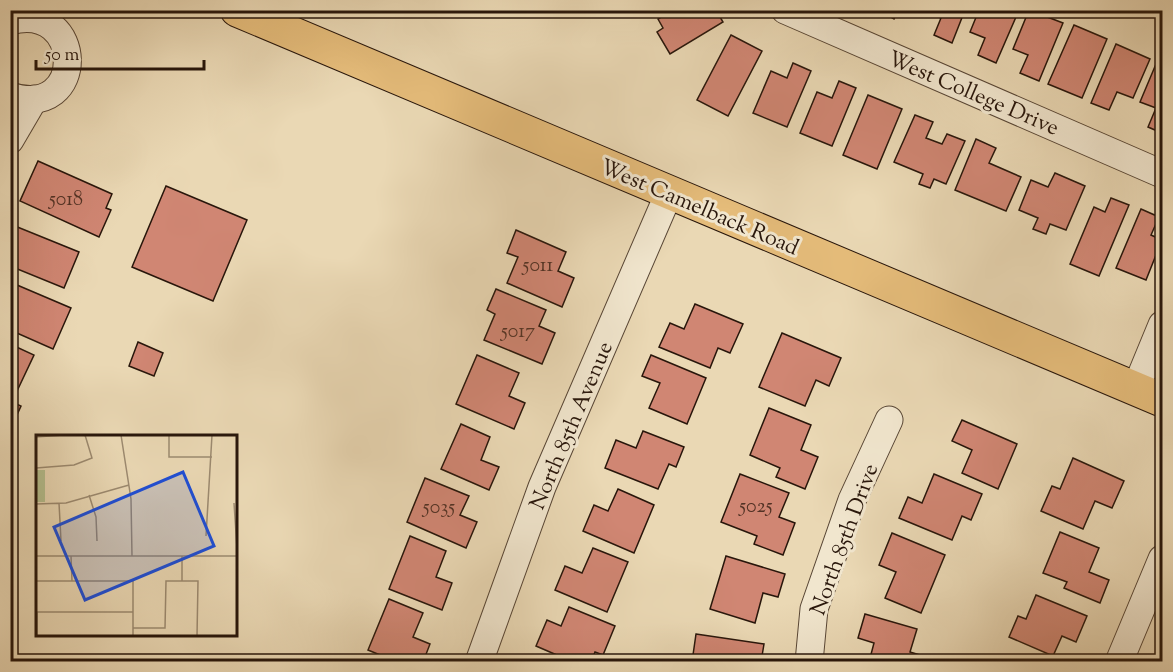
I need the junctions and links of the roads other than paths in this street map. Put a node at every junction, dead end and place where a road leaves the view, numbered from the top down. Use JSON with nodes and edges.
{"nodes":[{"id":1,"x":237,"y":10,"type":"edge"},
{"id":2,"x":785,"y":10,"type":"edge"},
{"id":3,"x":48,"y":16,"type":"edge"},
{"id":4,"x":287,"y":20,"type":"edge"},
{"id":5,"x":10,"y":21,"type":"edge"},
{"id":6,"x":22,"y":98,"type":"edge"},
{"id":7,"x":10,"y":140,"type":"edge"},
{"id":8,"x":1162,"y":174,"type":"edge"},
{"id":9,"x":669,"y":193,"type":"junction"},
{"id":10,"x":1162,"y":325,"type":"edge"},
{"id":11,"x":1149,"y":394,"type":"edge"},
{"id":12,"x":889,"y":420,"type":"dead end"},
{"id":13,"x":1162,"y":559,"type":"edge"},
{"id":14,"x":479,"y":662,"type":"edge"},
{"id":15,"x":808,"y":662,"type":"edge"},
{"id":16,"x":1119,"y":662,"type":"edge"}],
"edges":[{"from":1,"to":4,"type":"main road","name":"West Camelback Road"},
{"from":2,"to":8,"type":"street","name":"West College Drive"},
{"from":3,"to":5,"type":"street"},
{"from":3,"to":6,"type":"street"},
{"from":4,"to":9,"type":"main road","name":"West Camelback Road"},
{"from":6,"to":7,"type":"street"},
{"from":9,"to":11,"type":"main road","name":"West Camelback Road"},
{"from":9,"to":14,"type":"street","name":"North 85th Avenue"},
{"from":10,"to":11,"type":"street"},
{"from":12,"to":15,"type":"street","name":"North 85th Drive"},
{"from":13,"to":16,"type":"street"}]}
